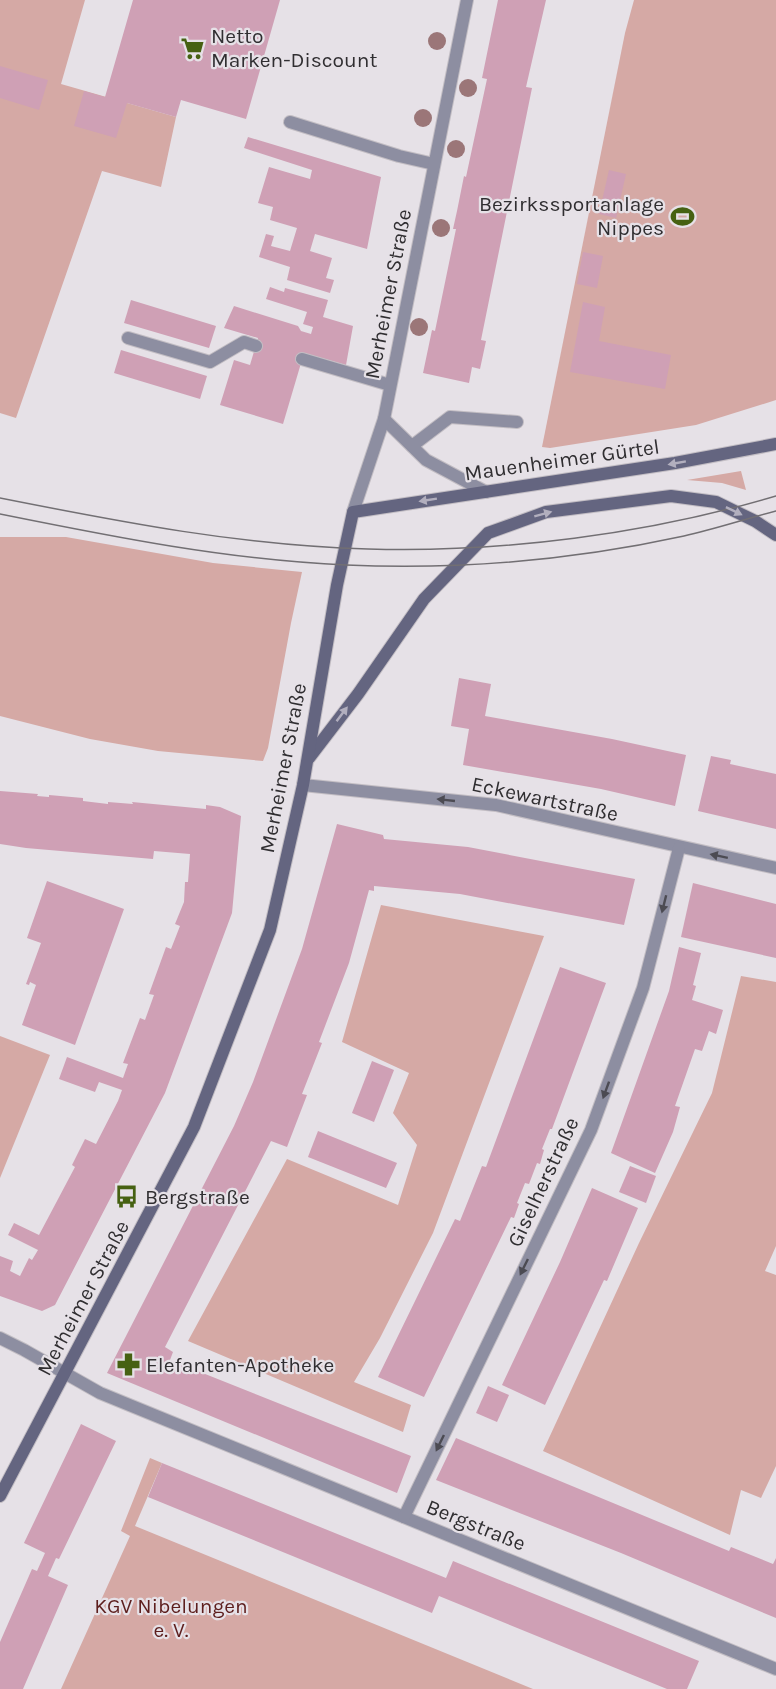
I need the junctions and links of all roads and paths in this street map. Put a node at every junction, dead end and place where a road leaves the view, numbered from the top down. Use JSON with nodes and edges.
{"nodes":[{"id":1,"x":467,"y":0,"type":"edge"},
{"id":2,"x":290,"y":122,"type":"dead end"},
{"id":3,"x":434,"y":164,"type":"junction"},
{"id":4,"x":128,"y":338,"type":"dead end"},
{"id":5,"x":255,"y":346,"type":"dead end"},
{"id":6,"x":302,"y":359,"type":"dead end"},
{"id":7,"x":390,"y":385,"type":"junction"},
{"id":8,"x":384,"y":419,"type":"junction"},
{"id":9,"x":517,"y":422,"type":"dead end"},
{"id":10,"x":776,"y":444,"type":"edge"},
{"id":11,"x":412,"y":446,"type":"junction"},
{"id":12,"x":486,"y":492,"type":"junction"},
{"id":13,"x":353,"y":512,"type":"junction"},
{"id":14,"x":776,"y":535,"type":"edge"},
{"id":15,"x":307,"y":761,"type":"junction"},
{"id":16,"x":303,"y":785,"type":"junction"},
{"id":17,"x":679,"y":848,"type":"junction"},
{"id":18,"x":776,"y":868,"type":"edge"},
{"id":19,"x":0,"y":1338,"type":"edge"},
{"id":20,"x":65,"y":1372,"type":"junction"},
{"id":21,"x":0,"y":1496,"type":"edge"},
{"id":22,"x":404,"y":1517,"type":"junction"},
{"id":23,"x":776,"y":1670,"type":"edge"}],
"edges":[{"from":1,"to":3,"type":"street","name":"Merheimer Straße"},
{"from":2,"to":3,"type":"street"},
{"from":3,"to":7,"type":"street","name":"Merheimer Straße"},
{"from":4,"to":5,"type":"street"},
{"from":6,"to":7,"type":"street"},
{"from":7,"to":8,"type":"street","name":"Merheimer Straße"},
{"from":8,"to":11,"type":"street"},
{"from":8,"to":13,"type":"street","name":"Merheimer Straße"},
{"from":9,"to":11,"type":"street"},
{"from":10,"to":12,"type":"main road","name":"Mauenheimer Gürtel","one_way":true},
{"from":11,"to":12,"type":"street"},
{"from":12,"to":13,"type":"main road","name":"Mauenheimer Gürtel","one_way":true},
{"from":13,"to":15,"type":"main road","name":"Merheimer Straße"},
{"from":15,"to":14,"type":"main road","one_way":true},
{"from":15,"to":16,"type":"main road","name":"Merheimer Straße"},
{"from":17,"to":16,"type":"street","name":"Eckewartstraße","one_way":true},
{"from":16,"to":20,"type":"main road","name":"Merheimer Straße"},
{"from":18,"to":17,"type":"street","name":"Eckewartstraße","one_way":true},
{"from":17,"to":22,"type":"street","name":"Giselherstraße","one_way":true},
{"from":19,"to":20,"type":"street","name":"Bergstraße"},
{"from":20,"to":21,"type":"main road","name":"Merheimer Straße"},
{"from":20,"to":22,"type":"street","name":"Bergstraße"},
{"from":22,"to":23,"type":"street","name":"Bergstraße"}]}
